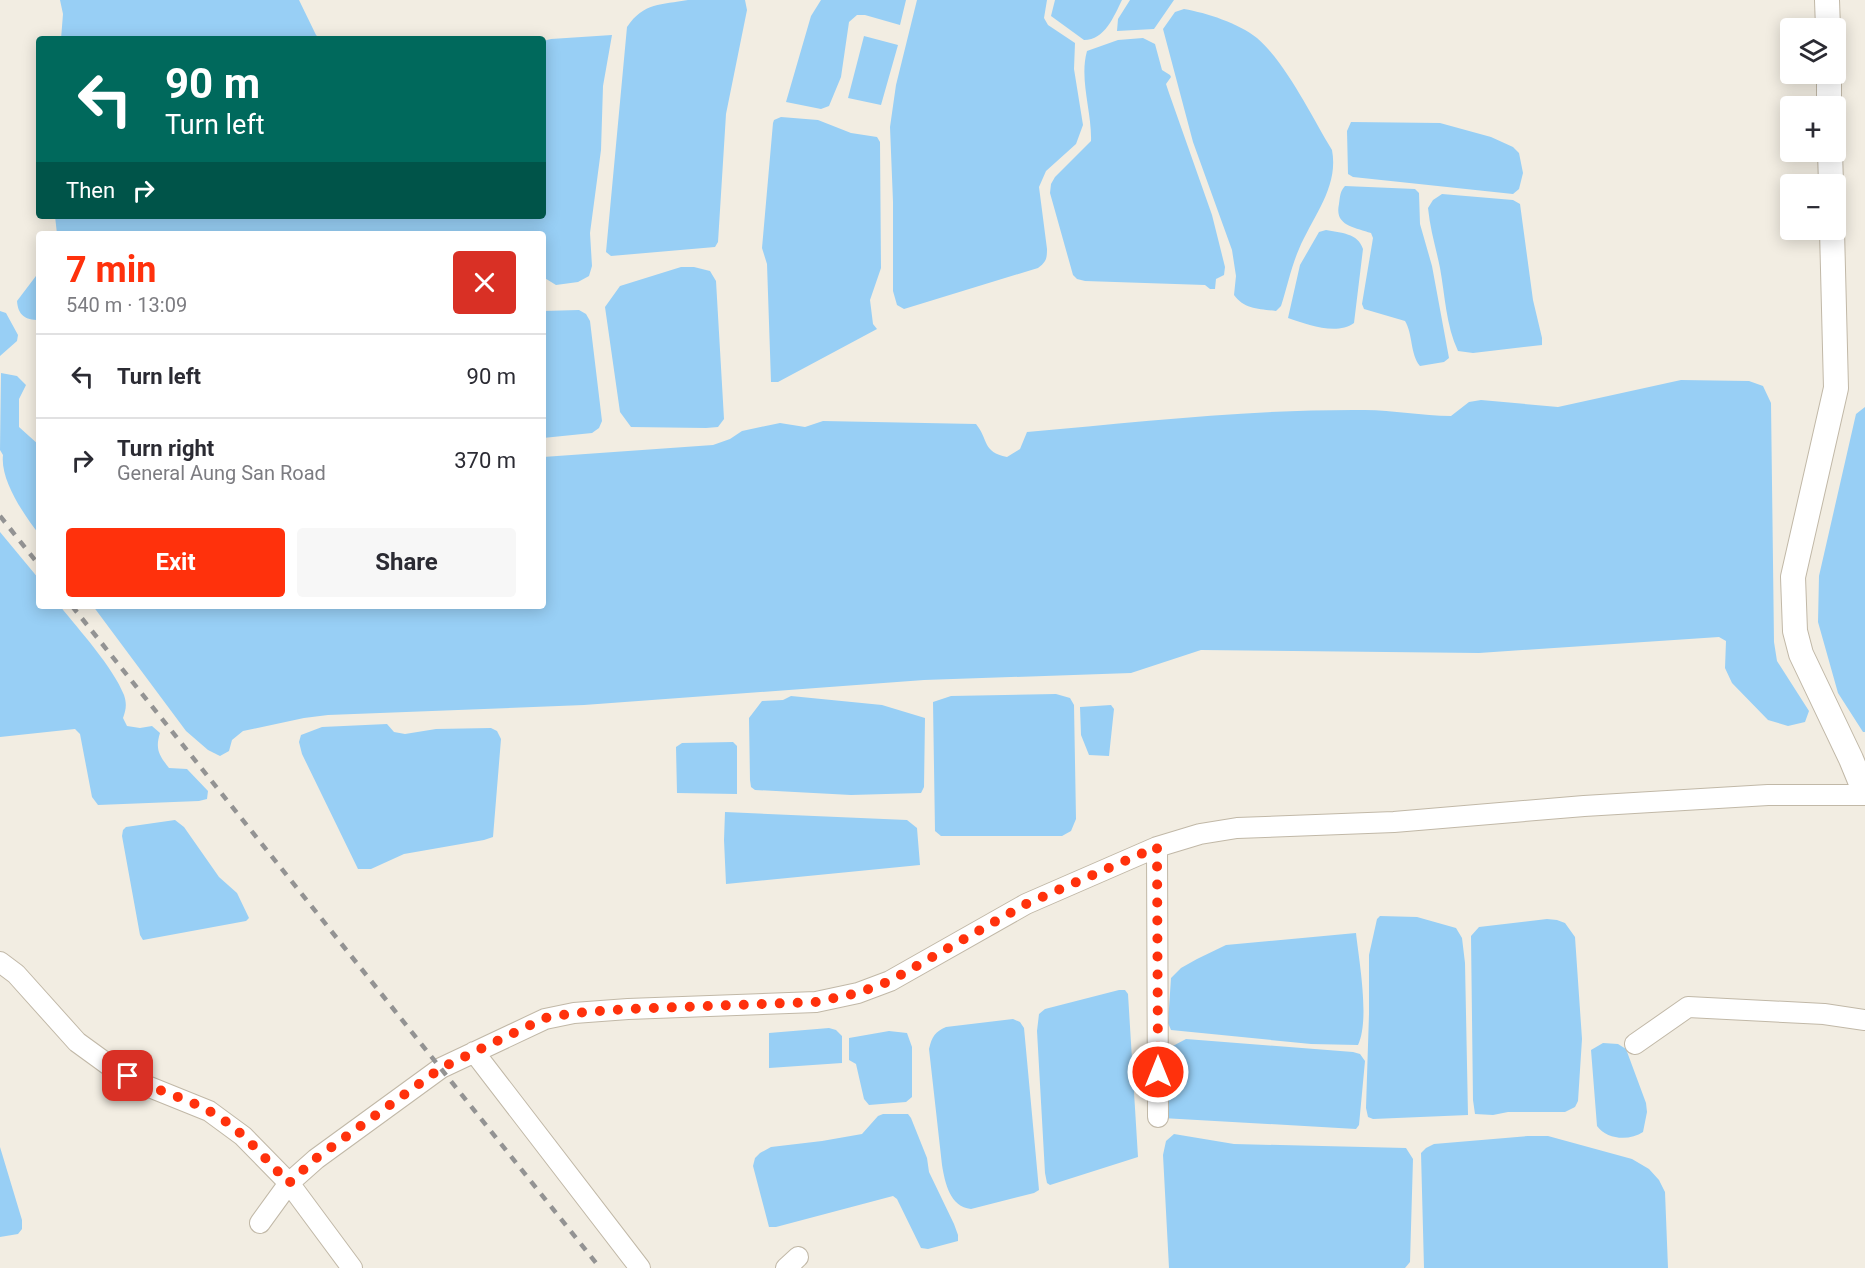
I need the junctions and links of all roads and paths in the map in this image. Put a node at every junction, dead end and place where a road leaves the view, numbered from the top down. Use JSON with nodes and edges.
{"nodes":[{"id":1,"x":1827,"y":0,"type":"edge"},
{"id":2,"x":1828,"y":18,"type":"edge"},
{"id":3,"x":1832,"y":240,"type":"edge"},
{"id":4,"x":1865,"y":794,"type":"edge"},
{"id":5,"x":1157,"y":847,"type":"junction"},
{"id":6,"x":0,"y":962,"type":"edge"},
{"id":7,"x":1865,"y":1020,"type":"edge"},
{"id":8,"x":1635,"y":1044,"type":"dead end"},
{"id":9,"x":474,"y":1052,"type":"junction"},
{"id":10,"x":1158,"y":1117,"type":"dead end"},
{"id":11,"x":289,"y":1183,"type":"junction"},
{"id":12,"x":260,"y":1223,"type":"dead end"},
{"id":13,"x":352,"y":1268,"type":"edge"},
{"id":14,"x":640,"y":1268,"type":"edge"}],
"edges":[{"from":1,"to":2,"type":"street"},
{"from":3,"to":4,"type":"street"},
{"from":4,"to":5,"type":"street"},
{"from":5,"to":9,"type":"street"},
{"from":5,"to":10,"type":"street"},
{"from":6,"to":11,"type":"street"},
{"from":7,"to":8,"type":"street"},
{"from":9,"to":11,"type":"street"},
{"from":9,"to":14,"type":"street"},
{"from":11,"to":12,"type":"street"},
{"from":11,"to":13,"type":"street"}]}
